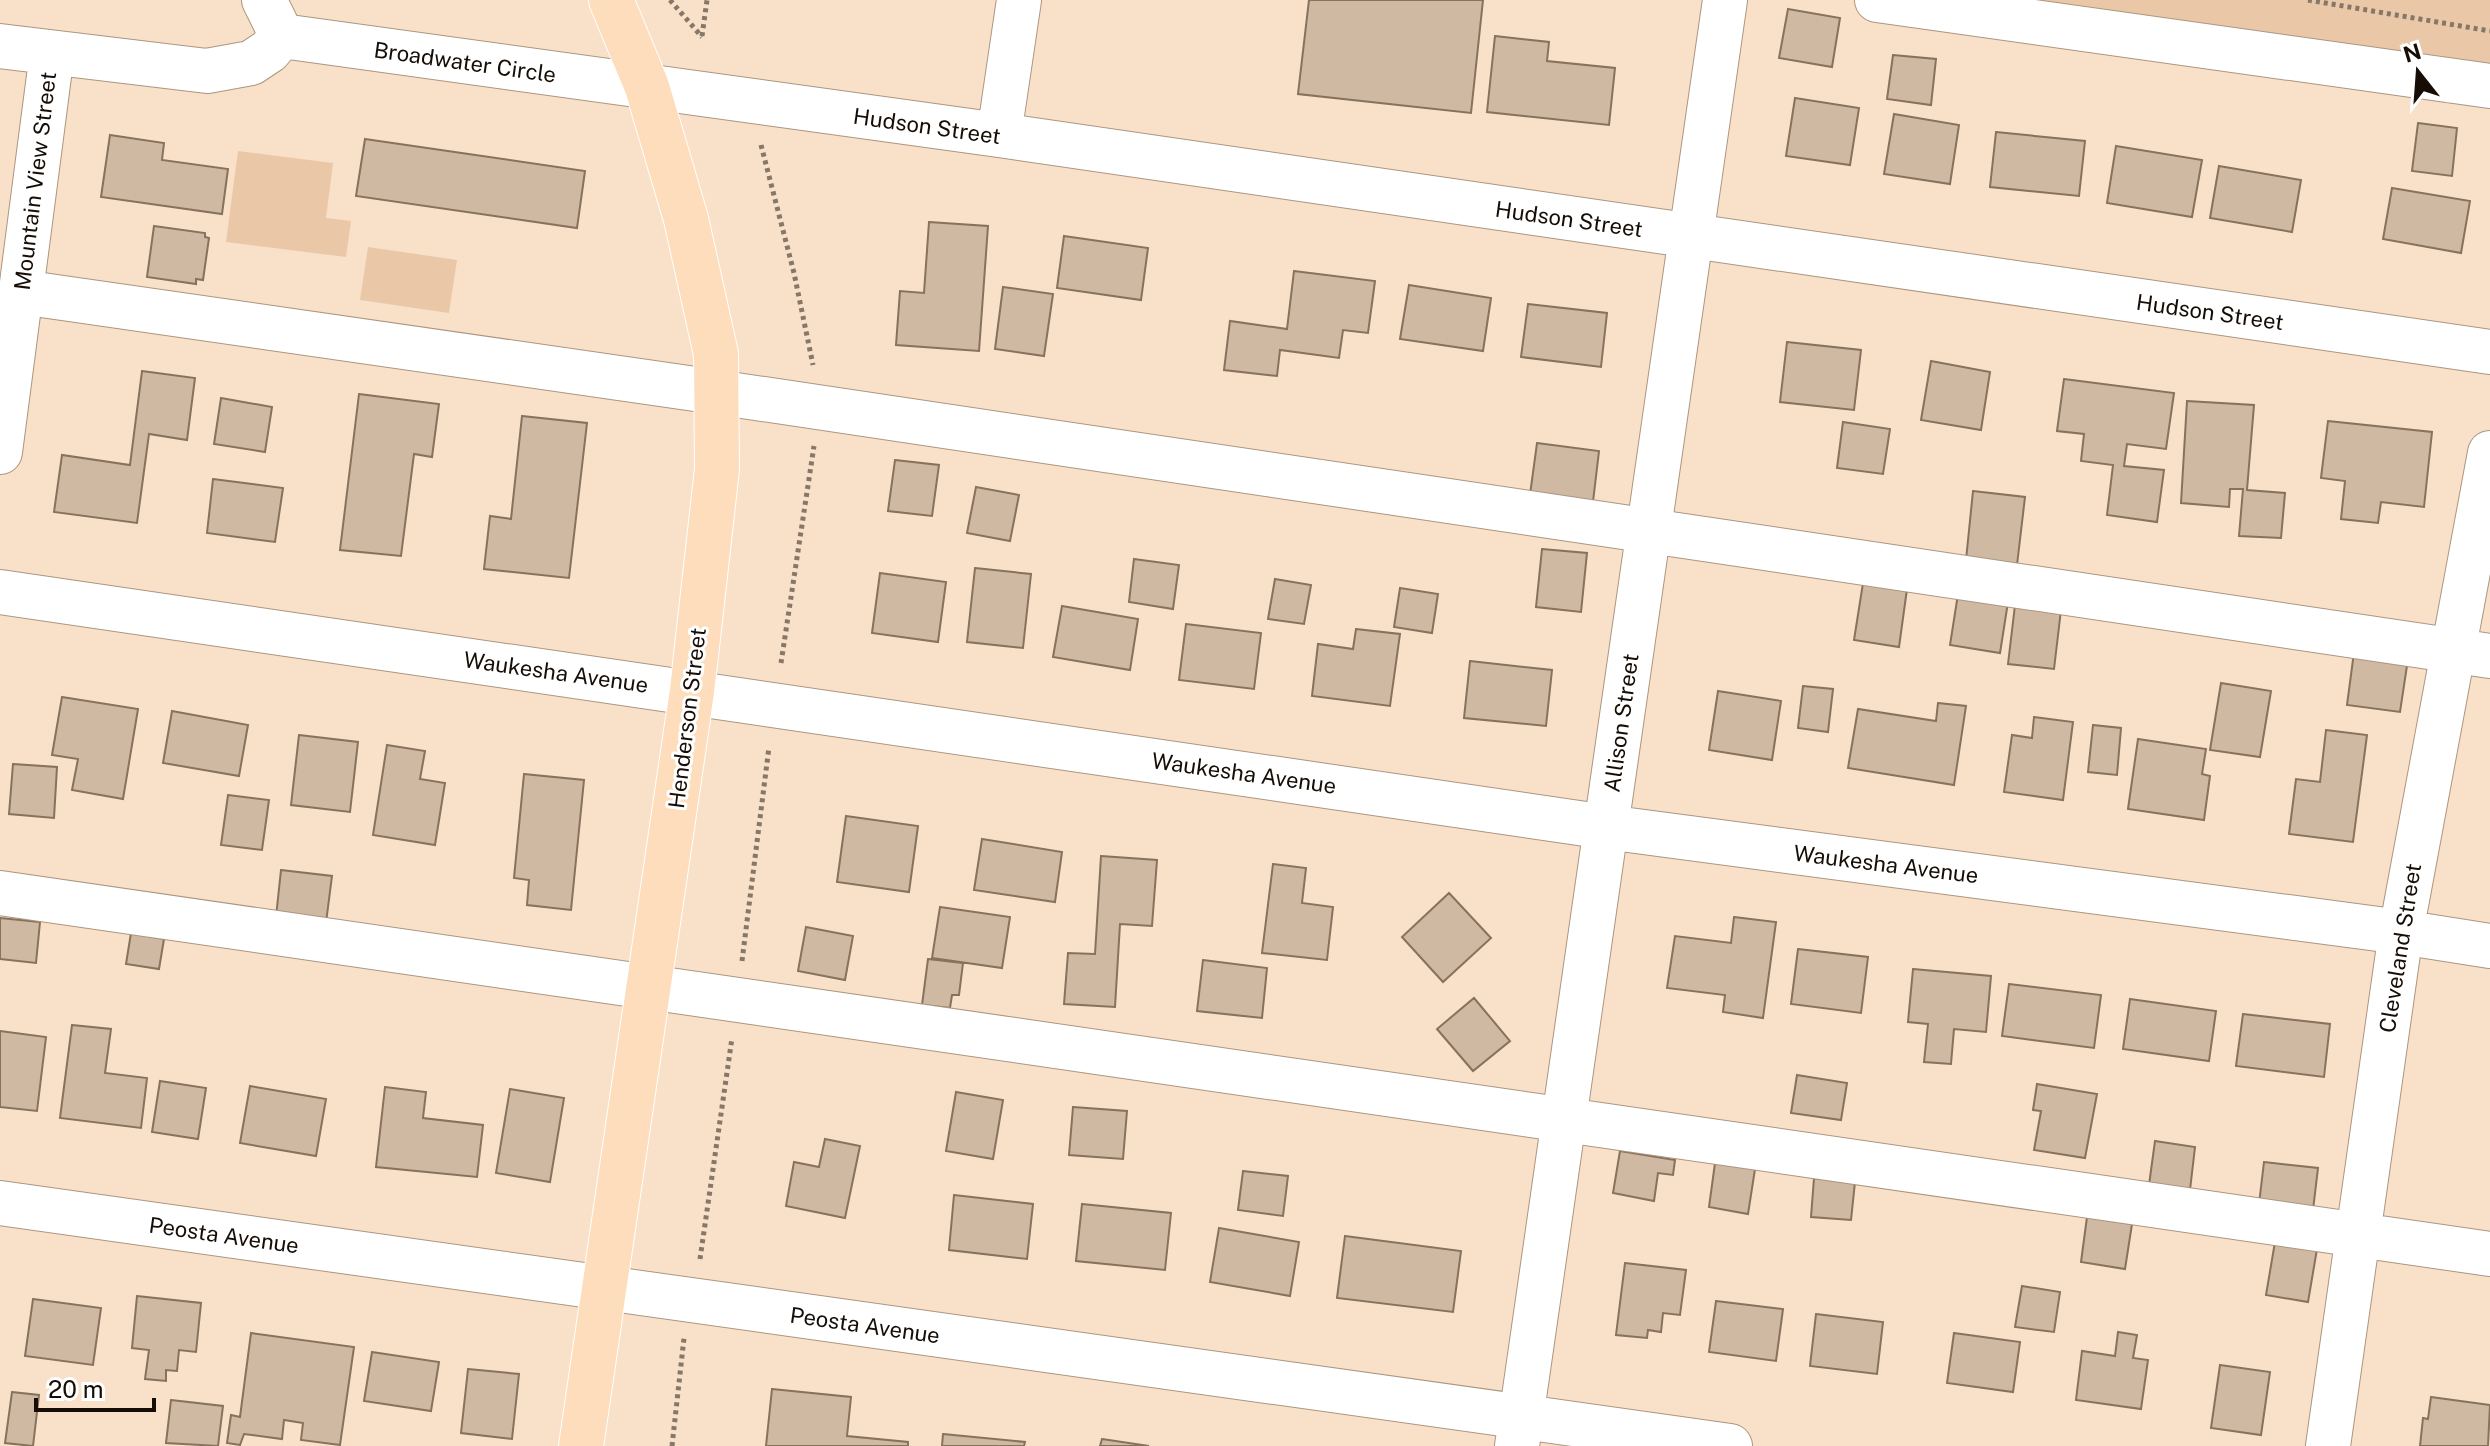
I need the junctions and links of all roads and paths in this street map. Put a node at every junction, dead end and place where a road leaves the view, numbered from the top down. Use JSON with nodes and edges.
{"nodes":[{"id":1,"x":611,"y":0,"type":"edge"},
{"id":2,"x":670,"y":0,"type":"edge"},
{"id":3,"x":707,"y":0,"type":"edge"},
{"id":4,"x":1019,"y":0,"type":"edge"},
{"id":5,"x":1725,"y":0,"type":"edge"},
{"id":6,"x":1877,"y":0,"type":"edge"},
{"id":7,"x":2308,"y":0,"type":"edge"},
{"id":8,"x":2352,"y":0,"type":"edge"},
{"id":9,"x":2351,"y":8,"type":"junction"},
{"id":10,"x":273,"y":18,"type":"edge"},
{"id":11,"x":2490,"y":31,"type":"edge"},
{"id":12,"x":0,"y":46,"type":"edge"},
{"id":13,"x":52,"y":53,"type":"junction"},
{"id":14,"x":2490,"y":86,"type":"edge"},
{"id":15,"x":647,"y":87,"type":"junction"},
{"id":16,"x":999,"y":135,"type":"junction"},
{"id":17,"x":1691,"y":237,"type":"junction"},
{"id":18,"x":21,"y":292,"type":"junction"},
{"id":19,"x":2490,"y":352,"type":"edge"},
{"id":20,"x":716,"y":392,"type":"junction"},
{"id":21,"x":0,"y":452,"type":"edge"},
{"id":22,"x":2490,"y":453,"type":"edge"},
{"id":23,"x":1648,"y":531,"type":"junction"},
{"id":24,"x":0,"y":592,"type":"edge"},
{"id":25,"x":2472,"y":653,"type":"edge"},
{"id":26,"x":692,"y":691,"type":"junction"},
{"id":27,"x":1606,"y":827,"type":"junction"},
{"id":28,"x":0,"y":893,"type":"edge"},
{"id":29,"x":2401,"y":932,"type":"junction"},
{"id":30,"x":2490,"y":946,"type":"edge"},
{"id":31,"x":651,"y":986,"type":"junction"},
{"id":32,"x":1564,"y":1120,"type":"junction"},
{"id":33,"x":0,"y":1203,"type":"edge"},
{"id":34,"x":2358,"y":1235,"type":"junction"},
{"id":35,"x":2490,"y":1254,"type":"edge"},
{"id":36,"x":605,"y":1288,"type":"junction"},
{"id":37,"x":684,"y":1337,"type":"dead end"},
{"id":38,"x":1519,"y":1432,"type":"edge"},
{"id":39,"x":581,"y":1446,"type":"edge"},
{"id":40,"x":672,"y":1446,"type":"edge"},
{"id":41,"x":1730,"y":1446,"type":"edge"},
{"id":42,"x":2328,"y":1446,"type":"edge"}],
"edges":[{"from":1,"to":15,"type":"main road","name":"Henderson Street"},
{"from":2,"to":3,"type":"path"},
{"from":4,"to":16,"type":"street"},
{"from":5,"to":17,"type":"street","name":"Allison Street"},
{"from":6,"to":14,"type":"street"},
{"from":7,"to":9,"type":"path"},
{"from":8,"to":9,"type":"path"},
{"from":9,"to":11,"type":"path"},
{"from":10,"to":13,"type":"street","name":"Broadwater Circle"},
{"from":10,"to":15,"type":"street","name":"Broadwater Circle"},
{"from":12,"to":13,"type":"street","name":"Broadwater Circle"},
{"from":13,"to":18,"type":"street","name":"Mountain View Street"},
{"from":15,"to":16,"type":"street","name":"Hudson Street"},
{"from":15,"to":20,"type":"main road","name":"Henderson Street"},
{"from":16,"to":17,"type":"street","name":"Hudson Street"},
{"from":17,"to":19,"type":"street","name":"Hudson Street"},
{"from":17,"to":23,"type":"street","name":"Allison Street"},
{"from":18,"to":20,"type":"street"},
{"from":18,"to":21,"type":"street","name":"Mountain View Street"},
{"from":20,"to":23,"type":"street"},
{"from":20,"to":26,"type":"main road","name":"Henderson Street"},
{"from":22,"to":25,"type":"street","name":"Cleveland Street"},
{"from":23,"to":25,"type":"street"},
{"from":23,"to":27,"type":"street","name":"Allison Street"},
{"from":24,"to":26,"type":"street","name":"Waukesha Avenue"},
{"from":25,"to":29,"type":"street","name":"Cleveland Street"},
{"from":26,"to":27,"type":"street","name":"Waukesha Avenue"},
{"from":26,"to":31,"type":"main road","name":"Henderson Street"},
{"from":27,"to":29,"type":"street","name":"Waukesha Avenue"},
{"from":27,"to":32,"type":"street","name":"Allison Street"},
{"from":28,"to":31,"type":"street"},
{"from":29,"to":30,"type":"street","name":"Waukesha Avenue"},
{"from":29,"to":34,"type":"street","name":"Cleveland Street"},
{"from":31,"to":32,"type":"street"},
{"from":31,"to":36,"type":"main road","name":"Henderson Street"},
{"from":32,"to":34,"type":"street"},
{"from":32,"to":38,"type":"street","name":"Allison Street"},
{"from":33,"to":36,"type":"street","name":"Peosta Avenue"},
{"from":34,"to":35,"type":"street"},
{"from":34,"to":42,"type":"street","name":"Cleveland Street"},
{"from":36,"to":38,"type":"street","name":"Peosta Avenue"},
{"from":36,"to":39,"type":"main road","name":"Henderson Street"},
{"from":37,"to":40,"type":"path"},
{"from":38,"to":41,"type":"street","name":"Peosta Avenue"}]}
